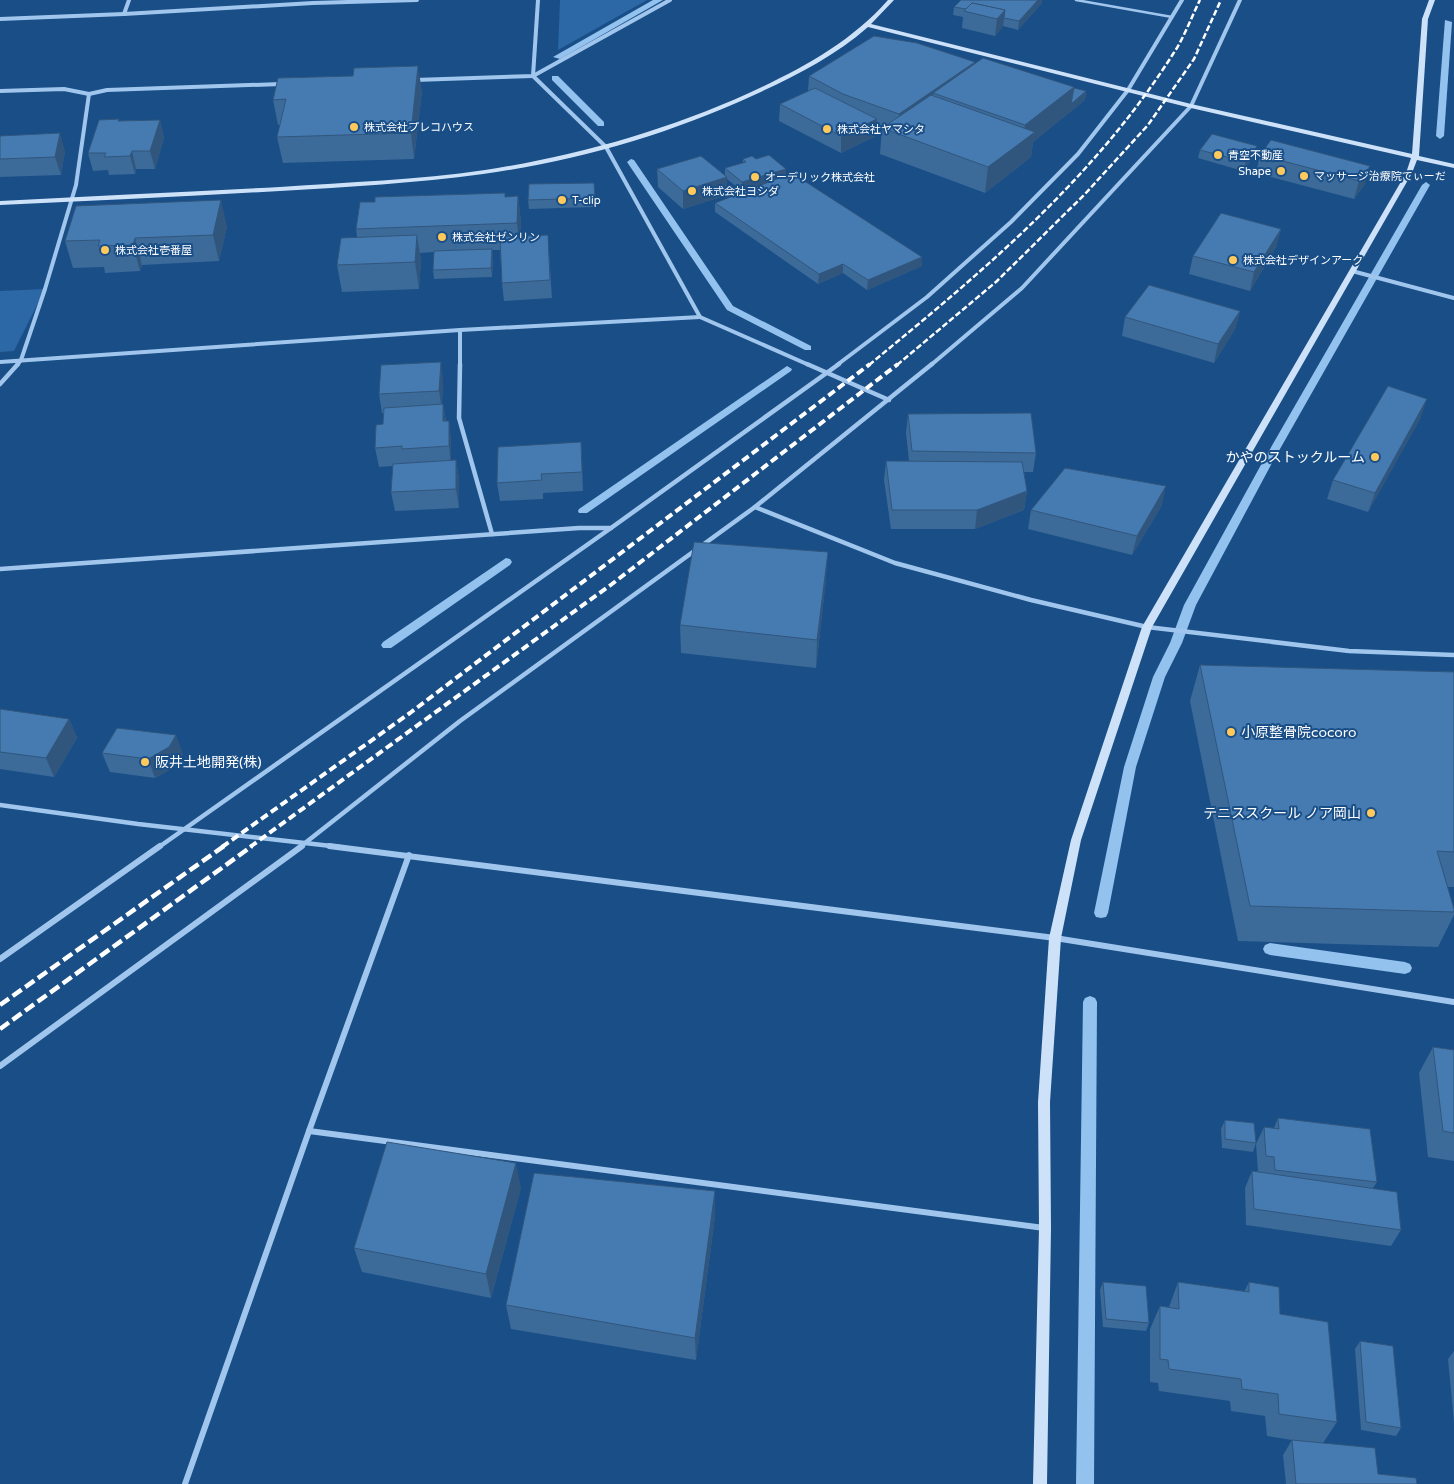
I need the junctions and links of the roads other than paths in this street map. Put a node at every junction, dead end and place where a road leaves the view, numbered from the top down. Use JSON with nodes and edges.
{"nodes":[{"id":1,"x":129,"y":0,"type":"edge"},
{"id":2,"x":417,"y":0,"type":"edge"},
{"id":3,"x":538,"y":0,"type":"edge"},
{"id":4,"x":670,"y":0,"type":"edge"},
{"id":5,"x":890,"y":0,"type":"edge"},
{"id":6,"x":1076,"y":0,"type":"edge"},
{"id":7,"x":1182,"y":0,"type":"edge"},
{"id":8,"x":1240,"y":0,"type":"edge"},
{"id":9,"x":1432,"y":0,"type":"edge"},
{"id":10,"x":313,"y":2,"type":"edge"},
{"id":11,"x":124,"y":14,"type":"junction"},
{"id":12,"x":1172,"y":17,"type":"junction"},
{"id":13,"x":0,"y":19,"type":"edge"},
{"id":14,"x":867,"y":25,"type":"junction"},
{"id":15,"x":533,"y":76,"type":"junction"},
{"id":16,"x":414,"y":80,"type":"edge"},
{"id":17,"x":285,"y":84,"type":"edge"},
{"id":18,"x":1128,"y":90,"type":"junction"},
{"id":19,"x":0,"y":91,"type":"edge"},
{"id":20,"x":89,"y":94,"type":"junction"},
{"id":21,"x":1191,"y":106,"type":"junction"},
{"id":22,"x":606,"y":147,"type":"junction"},
{"id":23,"x":1415,"y":157,"type":"junction"},
{"id":24,"x":1454,"y":166,"type":"edge"},
{"id":25,"x":71,"y":200,"type":"junction"},
{"id":26,"x":0,"y":203,"type":"edge"},
{"id":27,"x":1352,"y":271,"type":"junction"},
{"id":28,"x":1454,"y":298,"type":"edge"},
{"id":29,"x":700,"y":317,"type":"junction"},
{"id":30,"x":460,"y":330,"type":"junction"},
{"id":31,"x":21,"y":360,"type":"junction"},
{"id":32,"x":0,"y":362,"type":"edge"},
{"id":33,"x":828,"y":372,"type":"junction"},
{"id":34,"x":0,"y":384,"type":"edge"},
{"id":35,"x":889,"y":400,"type":"junction"},
{"id":36,"x":755,"y":507,"type":"junction"},
{"id":37,"x":611,"y":528,"type":"junction"},
{"id":38,"x":492,"y":534,"type":"junction"},
{"id":39,"x":0,"y":569,"type":"edge"},
{"id":40,"x":1147,"y":627,"type":"junction"},
{"id":41,"x":1454,"y":655,"type":"edge"},
{"id":42,"x":0,"y":805,"type":"edge"},
{"id":43,"x":184,"y":830,"type":"junction"},
{"id":44,"x":304,"y":844,"type":"junction"},
{"id":45,"x":409,"y":855,"type":"junction"},
{"id":46,"x":1055,"y":938,"type":"junction"},
{"id":47,"x":0,"y":959,"type":"edge"},
{"id":48,"x":1454,"y":1002,"type":"edge"},
{"id":49,"x":0,"y":1066,"type":"edge"},
{"id":50,"x":309,"y":1131,"type":"junction"},
{"id":51,"x":1044,"y":1228,"type":"junction"},
{"id":52,"x":186,"y":1484,"type":"edge"},
{"id":53,"x":1040,"y":1484,"type":"edge"}],
"edges":[{"from":1,"to":11,"type":"street"},
{"from":2,"to":10,"type":"street"},
{"from":3,"to":15,"type":"street"},
{"from":4,"to":15,"type":"street"},
{"from":5,"to":14,"type":"street"},
{"from":6,"to":12,"type":"lane"},
{"from":7,"to":12,"type":"street"},
{"from":8,"to":21,"type":"street"},
{"from":9,"to":23,"type":"street"},
{"from":10,"to":11,"type":"street"},
{"from":11,"to":13,"type":"street"},
{"from":12,"to":18,"type":"street"},
{"from":14,"to":18,"type":"street"},
{"from":14,"to":22,"type":"street"},
{"from":15,"to":16,"type":"street"},
{"from":15,"to":22,"type":"street"},
{"from":17,"to":20,"type":"street"},
{"from":18,"to":21,"type":"street"},
{"from":18,"to":33,"type":"street"},
{"from":19,"to":20,"type":"street"},
{"from":20,"to":25,"type":"street"},
{"from":21,"to":23,"type":"street"},
{"from":21,"to":35,"type":"street"},
{"from":22,"to":25,"type":"street"},
{"from":22,"to":29,"type":"street"},
{"from":23,"to":24,"type":"street"},
{"from":23,"to":27,"type":"street"},
{"from":25,"to":26,"type":"street"},
{"from":25,"to":31,"type":"street"},
{"from":27,"to":28,"type":"street"},
{"from":27,"to":40,"type":"street"},
{"from":29,"to":30,"type":"street"},
{"from":29,"to":33,"type":"street"},
{"from":30,"to":31,"type":"street"},
{"from":30,"to":38,"type":"street"},
{"from":31,"to":32,"type":"street"},
{"from":31,"to":34,"type":"street"},
{"from":33,"to":35,"type":"street"},
{"from":33,"to":37,"type":"street"},
{"from":35,"to":36,"type":"street"},
{"from":36,"to":40,"type":"street"},
{"from":36,"to":44,"type":"street"},
{"from":37,"to":38,"type":"street"},
{"from":37,"to":43,"type":"street"},
{"from":38,"to":39,"type":"street"},
{"from":40,"to":41,"type":"street"},
{"from":40,"to":46,"type":"street"},
{"from":42,"to":43,"type":"street"},
{"from":43,"to":44,"type":"street"},
{"from":43,"to":47,"type":"street"},
{"from":44,"to":45,"type":"street"},
{"from":44,"to":49,"type":"street"},
{"from":45,"to":46,"type":"street"},
{"from":45,"to":50,"type":"street"},
{"from":46,"to":48,"type":"street"},
{"from":46,"to":51,"type":"street"},
{"from":50,"to":51,"type":"street"},
{"from":50,"to":52,"type":"street"},
{"from":51,"to":53,"type":"street"}]}
